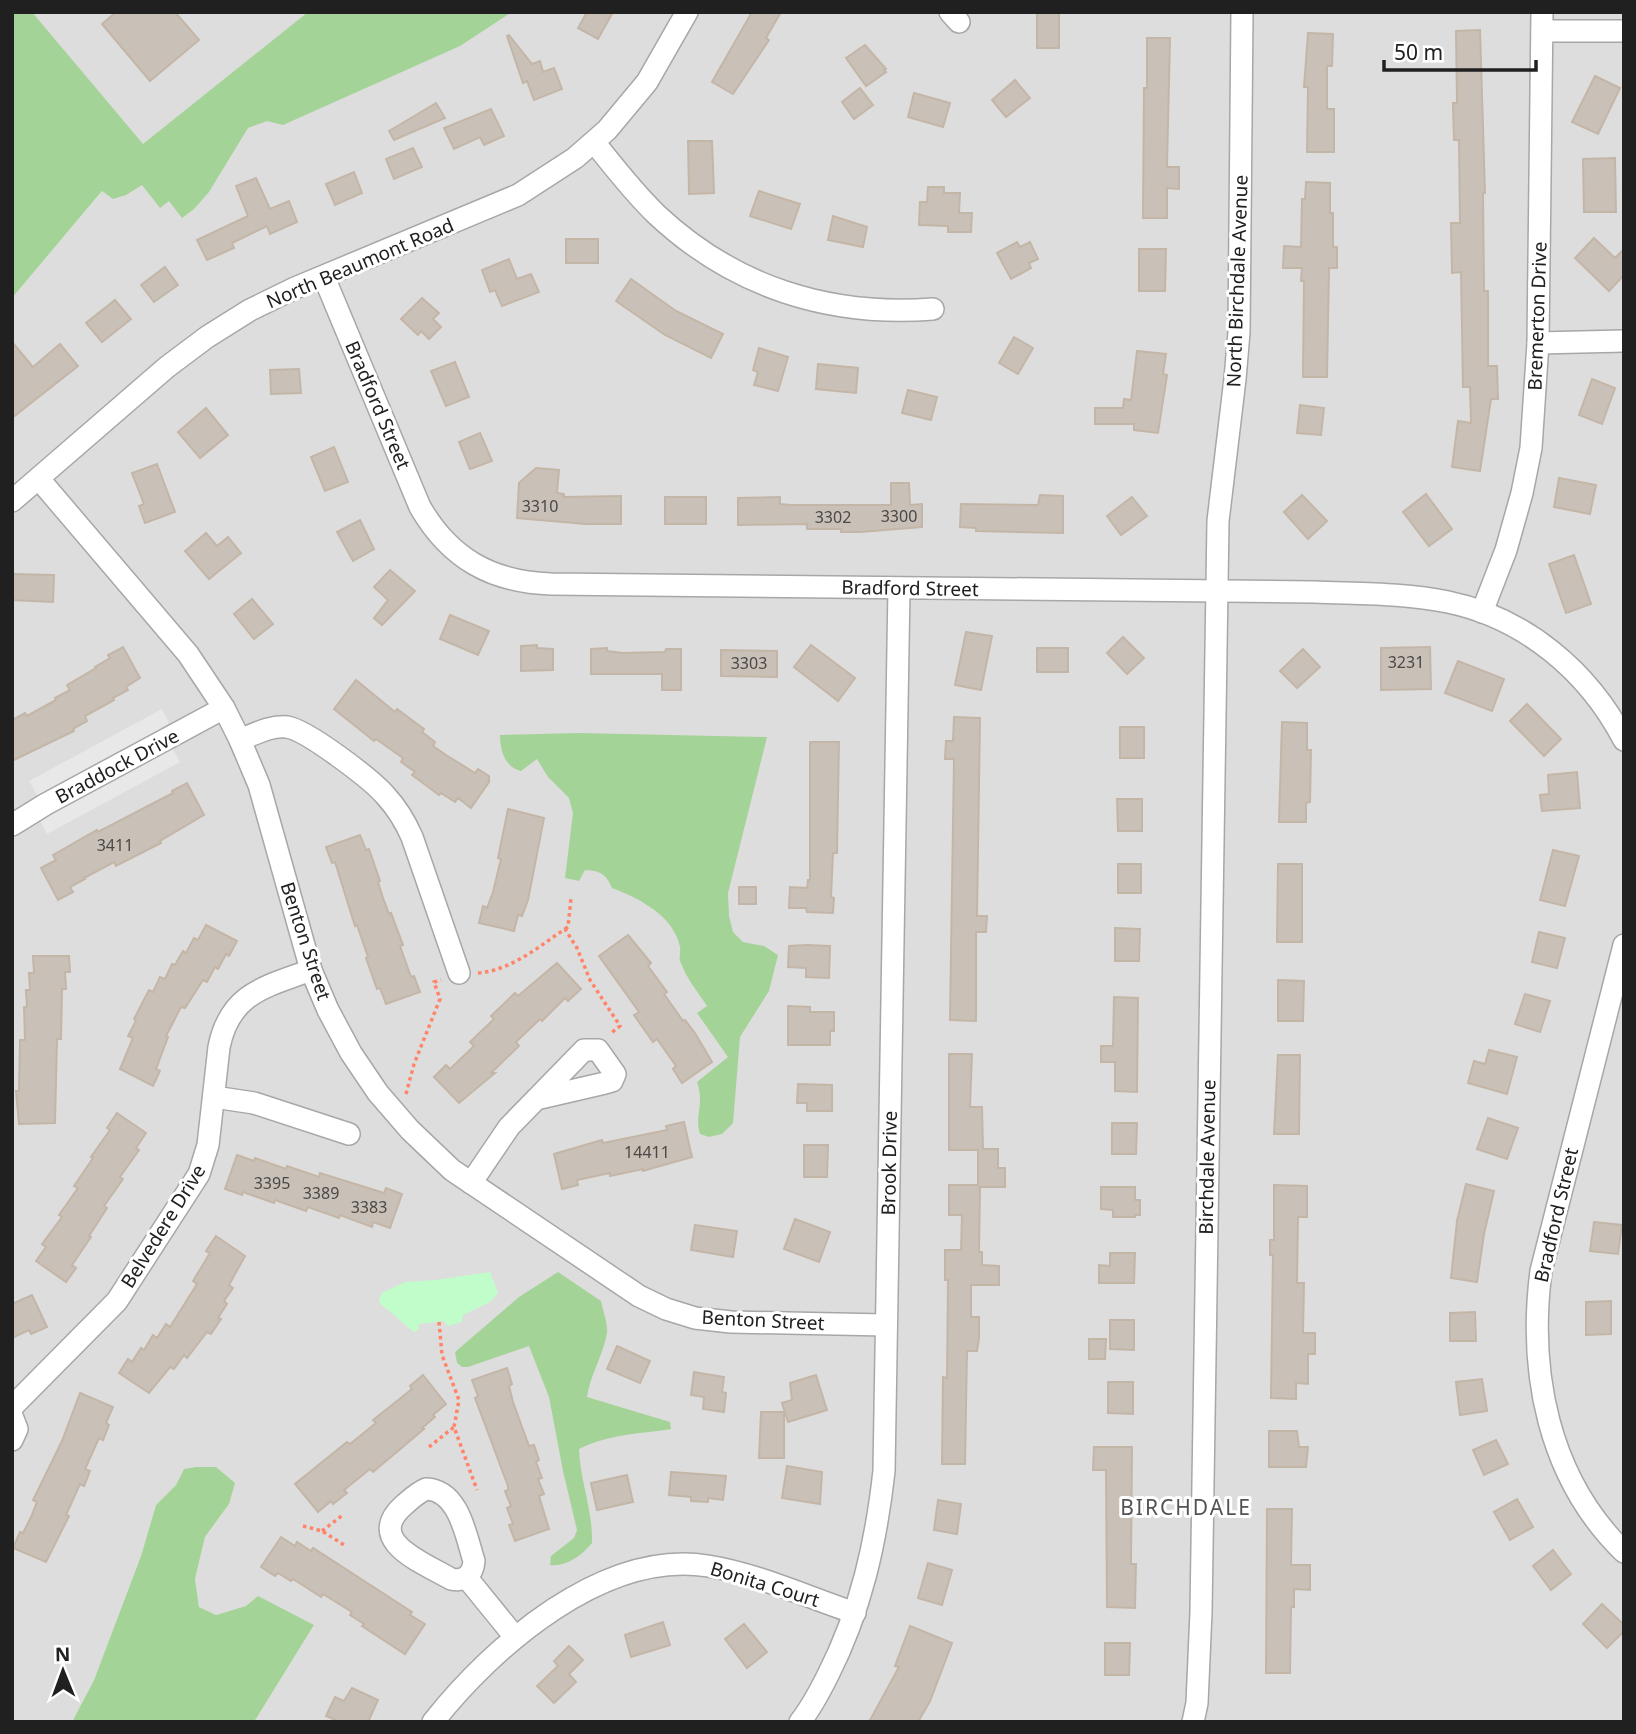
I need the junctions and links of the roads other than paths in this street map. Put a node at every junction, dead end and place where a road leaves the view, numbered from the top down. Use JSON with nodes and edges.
{"nodes":[{"id":1,"x":687,"y":12,"type":"edge"},
{"id":2,"x":1242,"y":12,"type":"edge"},
{"id":3,"x":1542,"y":22,"type":"edge"},
{"id":4,"x":1624,"y":31,"type":"edge"},
{"id":5,"x":594,"y":142,"type":"junction"},
{"id":6,"x":324,"y":277,"type":"junction"},
{"id":7,"x":933,"y":309,"type":"dead end"},
{"id":8,"x":1624,"y":341,"type":"edge"},
{"id":9,"x":1538,"y":342,"type":"junction"},
{"id":10,"x":38,"y":479,"type":"junction"},
{"id":11,"x":12,"y":501,"type":"edge"},
{"id":12,"x":899,"y":588,"type":"junction"},
{"id":13,"x":1216,"y":591,"type":"junction"},
{"id":14,"x":1482,"y":612,"type":"junction"},
{"id":15,"x":224,"y":708,"type":"junction"},
{"id":16,"x":240,"y":740,"type":"junction"},
{"id":17,"x":1624,"y":740,"type":"edge"},
{"id":18,"x":12,"y":825,"type":"edge"},
{"id":19,"x":1624,"y":945,"type":"edge"},
{"id":20,"x":311,"y":970,"type":"junction"},
{"id":21,"x":459,"y":973,"type":"road end"},
{"id":22,"x":214,"y":1097,"type":"junction"},
{"id":23,"x":536,"y":1098,"type":"junction"},
{"id":24,"x":349,"y":1134,"type":"dead end"},
{"id":25,"x":471,"y":1183,"type":"junction"},
{"id":26,"x":886,"y":1325,"type":"junction"},
{"id":27,"x":12,"y":1407,"type":"edge"},
{"id":28,"x":12,"y":1416,"type":"edge"},
{"id":29,"x":12,"y":1440,"type":"edge"},
{"id":30,"x":1624,"y":1552,"type":"edge"},
{"id":31,"x":467,"y":1578,"type":"junction"},
{"id":32,"x":855,"y":1614,"type":"junction"},
{"id":33,"x":515,"y":1637,"type":"junction"},
{"id":34,"x":433,"y":1722,"type":"edge"},
{"id":35,"x":800,"y":1722,"type":"edge"},
{"id":36,"x":1193,"y":1722,"type":"edge"}],
"edges":[{"from":1,"to":5,"type":"street","name":"North Beaumont Road"},
{"from":2,"to":13,"type":"street","name":"North Birchdale Avenue"},
{"from":3,"to":4,"type":"street"},
{"from":3,"to":9,"type":"street","name":"Bremerton Drive"},
{"from":5,"to":6,"type":"street","name":"North Beaumont Road"},
{"from":5,"to":7,"type":"street"},
{"from":6,"to":10,"type":"street","name":"North Beaumont Road"},
{"from":6,"to":12,"type":"street","name":"Bradford Street"},
{"from":8,"to":9,"type":"street"},
{"from":9,"to":14,"type":"street","name":"Bremerton Drive"},
{"from":10,"to":11,"type":"street","name":"North Beaumont Road"},
{"from":10,"to":15,"type":"street","name":"Benton Street"},
{"from":12,"to":13,"type":"street","name":"Bradford Street"},
{"from":12,"to":26,"type":"street","name":"Brook Drive"},
{"from":13,"to":14,"type":"street","name":"Bradford Street"},
{"from":13,"to":36,"type":"street","name":"Birchdale Avenue"},
{"from":14,"to":17,"type":"street","name":"Bradford Street"},
{"from":15,"to":16,"type":"street","name":"Benton Street"},
{"from":15,"to":18,"type":"street","name":"Braddock Drive"},
{"from":16,"to":20,"type":"street","name":"Benton Street"},
{"from":16,"to":21,"type":"street"},
{"from":19,"to":30,"type":"street","name":"Bradford Street"},
{"from":20,"to":22,"type":"street","name":"Belvedere Drive"},
{"from":20,"to":25,"type":"street","name":"Benton Street"},
{"from":22,"to":24,"type":"street"},
{"from":22,"to":27,"type":"street","name":"Belvedere Drive"},
{"from":23,"to":23,"type":"street"},
{"from":23,"to":25,"type":"street"},
{"from":25,"to":26,"type":"street","name":"Benton Street"},
{"from":26,"to":32,"type":"street","name":"Brook Drive"},
{"from":28,"to":29,"type":"street"},
{"from":31,"to":31,"type":"street"},
{"from":31,"to":33,"type":"street"},
{"from":32,"to":33,"type":"street","name":"Bonita Court"},
{"from":32,"to":35,"type":"street","name":"Brook Drive"},
{"from":33,"to":34,"type":"street","name":"Bonita Court"}]}
